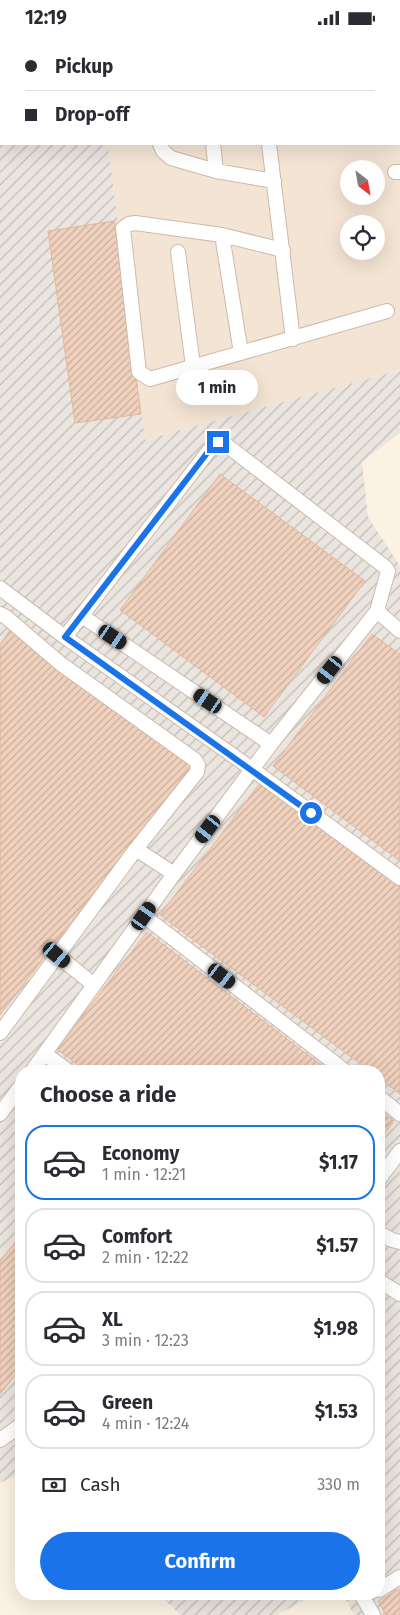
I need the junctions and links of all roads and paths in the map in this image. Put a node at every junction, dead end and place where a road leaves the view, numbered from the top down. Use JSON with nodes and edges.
{"nodes":[{"id":1,"x":160,"y":145,"type":"edge"},
{"id":2,"x":213,"y":145,"type":"edge"},
{"id":3,"x":269,"y":145,"type":"edge"},
{"id":4,"x":216,"y":171,"type":"junction"},
{"id":5,"x":274,"y":181,"type":"junction"},
{"id":6,"x":222,"y":235,"type":"junction"},
{"id":7,"x":283,"y":250,"type":"junction"},
{"id":8,"x":178,"y":252,"type":"dead end"},
{"id":9,"x":387,"y":311,"type":"dead end"},
{"id":10,"x":294,"y":339,"type":"junction"},
{"id":11,"x":240,"y":353,"type":"junction"},
{"id":12,"x":193,"y":366,"type":"junction"},
{"id":13,"x":0,"y":588,"type":"edge"},
{"id":14,"x":376,"y":611,"type":"junction"},
{"id":15,"x":0,"y":614,"type":"edge"},
{"id":16,"x":82,"y":616,"type":"junction"},
{"id":17,"x":400,"y":631,"type":"edge"},
{"id":18,"x":70,"y":641,"type":"junction"},
{"id":19,"x":61,"y":664,"type":"junction"},
{"id":20,"x":271,"y":744,"type":"junction"},
{"id":21,"x":252,"y":769,"type":"junction"},
{"id":22,"x":136,"y":849,"type":"junction"},
{"id":23,"x":174,"y":874,"type":"junction"},
{"id":24,"x":400,"y":878,"type":"edge"},
{"id":25,"x":144,"y":916,"type":"junction"},
{"id":26,"x":57,"y":955,"type":"junction"},
{"id":27,"x":94,"y":985,"type":"junction"},
{"id":28,"x":0,"y":1033,"type":"edge"},
{"id":29,"x":45,"y":1054,"type":"junction"},
{"id":30,"x":37,"y":1065,"type":"edge"},
{"id":31,"x":60,"y":1065,"type":"edge"},
{"id":32,"x":337,"y":1065,"type":"edge"},
{"id":33,"x":15,"y":1094,"type":"edge"},
{"id":34,"x":385,"y":1102,"type":"edge"},
{"id":35,"x":0,"y":1114,"type":"edge"},
{"id":36,"x":400,"y":1114,"type":"edge"},
{"id":37,"x":400,"y":1151,"type":"edge"},
{"id":38,"x":385,"y":1171,"type":"edge"},
{"id":39,"x":385,"y":1236,"type":"edge"},
{"id":40,"x":400,"y":1241,"type":"edge"},
{"id":41,"x":385,"y":1285,"type":"edge"},
{"id":42,"x":400,"y":1295,"type":"edge"},
{"id":43,"x":15,"y":1429,"type":"edge"},
{"id":44,"x":0,"y":1440,"type":"edge"},
{"id":45,"x":400,"y":1577,"type":"edge"},
{"id":46,"x":385,"y":1586,"type":"edge"},
{"id":47,"x":368,"y":1600,"type":"edge"},
{"id":48,"x":373,"y":1615,"type":"edge"}],
"edges":[{"from":1,"to":4,"type":"street"},
{"from":2,"to":4,"type":"street"},
{"from":3,"to":5,"type":"street"},
{"from":4,"to":5,"type":"street"},
{"from":5,"to":7,"type":"street"},
{"from":6,"to":7,"type":"street"},
{"from":6,"to":11,"type":"street"},
{"from":6,"to":12,"type":"street"},
{"from":7,"to":10,"type":"street"},
{"from":8,"to":12,"type":"street"},
{"from":9,"to":10,"type":"street"},
{"from":10,"to":11,"type":"street"},
{"from":11,"to":12,"type":"street"},
{"from":13,"to":18,"type":"street"},
{"from":14,"to":16,"type":"street"},
{"from":14,"to":17,"type":"street"},
{"from":14,"to":20,"type":"street"},
{"from":15,"to":19,"type":"street"},
{"from":16,"to":18,"type":"street"},
{"from":16,"to":20,"type":"street"},
{"from":18,"to":19,"type":"street"},
{"from":18,"to":21,"type":"street"},
{"from":19,"to":22,"type":"street"},
{"from":20,"to":21,"type":"street"},
{"from":21,"to":23,"type":"street"},
{"from":21,"to":24,"type":"street"},
{"from":22,"to":23,"type":"street"},
{"from":22,"to":26,"type":"street"},
{"from":23,"to":25,"type":"street"},
{"from":25,"to":27,"type":"street"},
{"from":25,"to":32,"type":"street"},
{"from":26,"to":27,"type":"street"},
{"from":26,"to":28,"type":"street"},
{"from":27,"to":29,"type":"street"},
{"from":29,"to":30,"type":"street"},
{"from":29,"to":31,"type":"street"},
{"from":33,"to":35,"type":"street"},
{"from":34,"to":36,"type":"street"},
{"from":37,"to":38,"type":"street"},
{"from":39,"to":40,"type":"street"},
{"from":41,"to":42,"type":"street"},
{"from":43,"to":44,"type":"street"},
{"from":45,"to":46,"type":"street"},
{"from":47,"to":48,"type":"street"}]}
